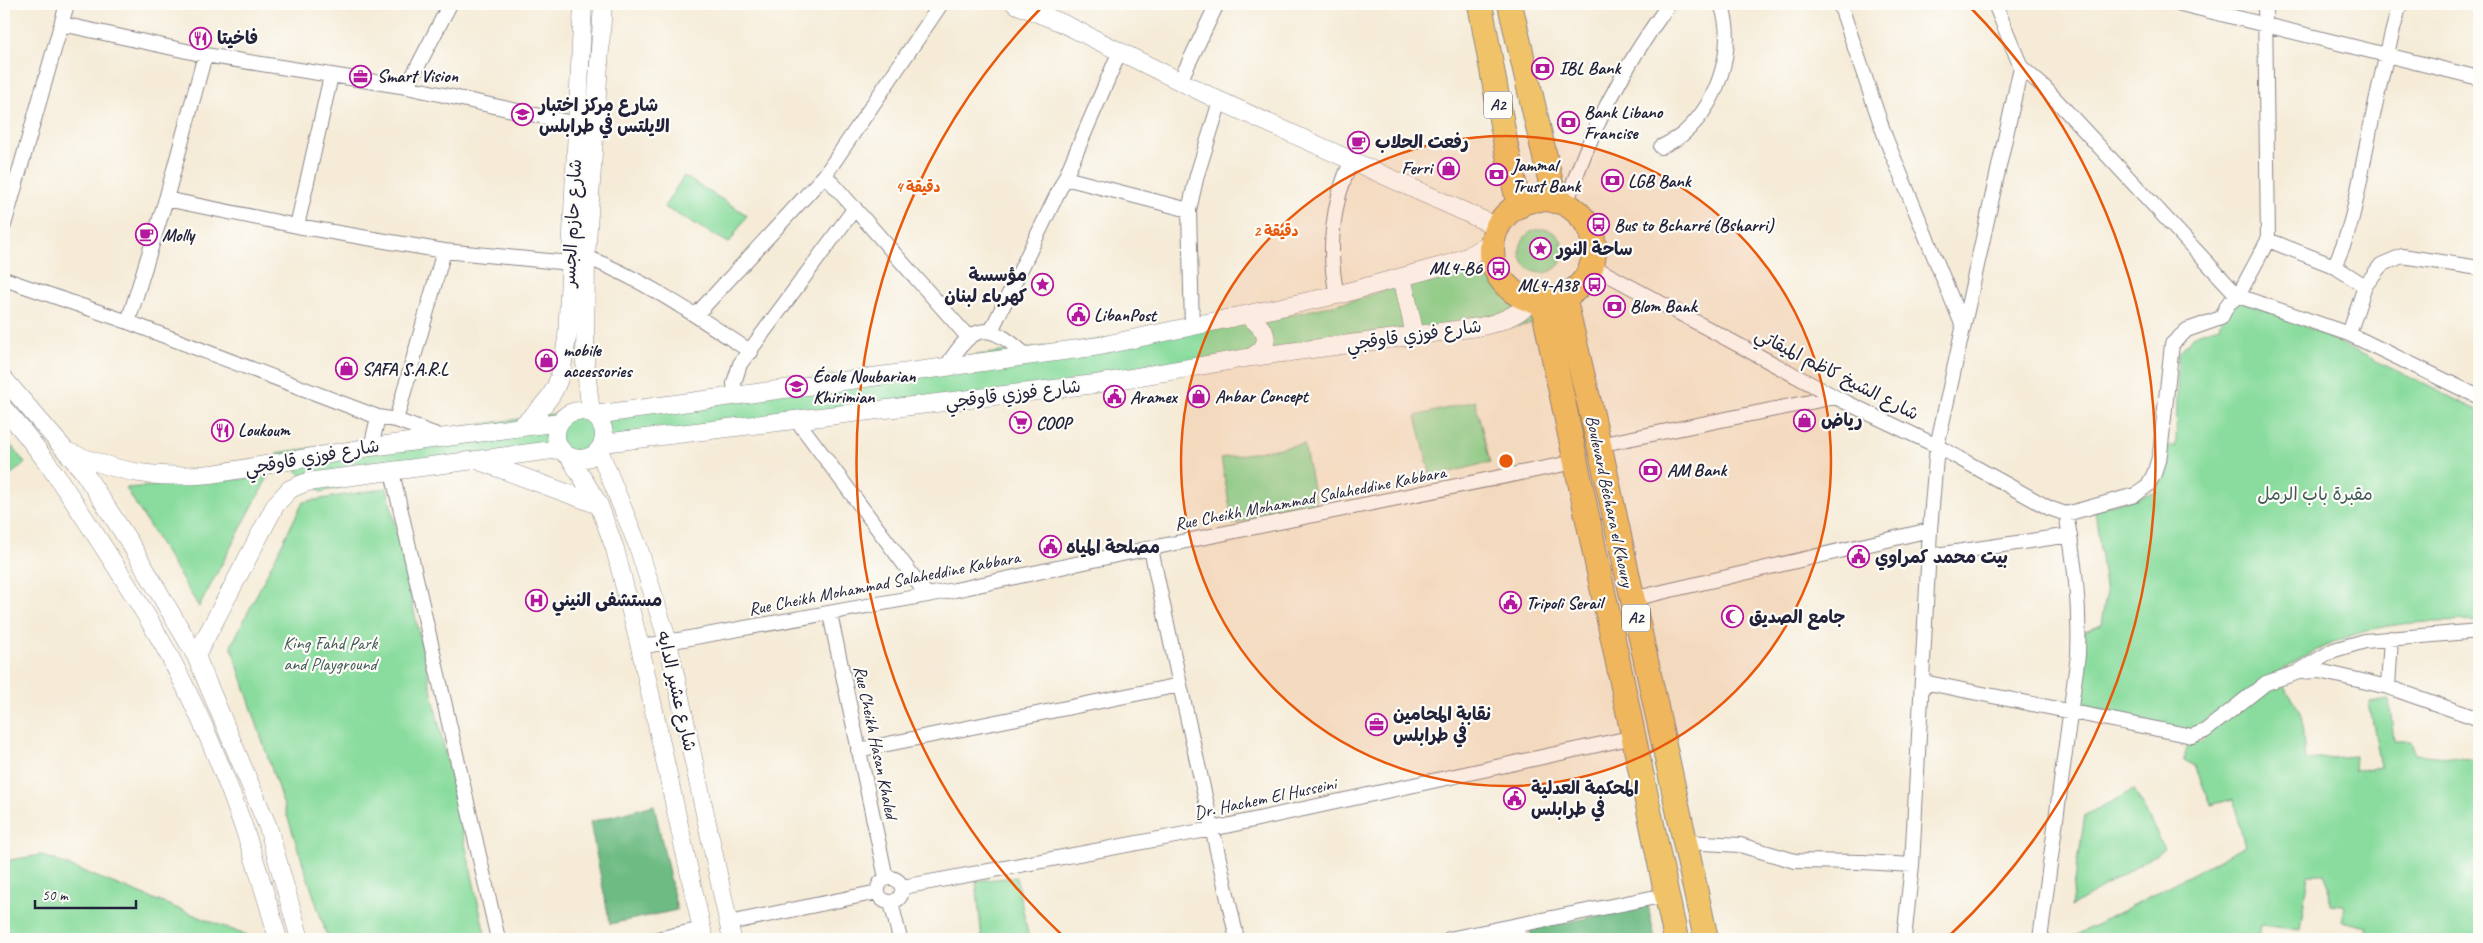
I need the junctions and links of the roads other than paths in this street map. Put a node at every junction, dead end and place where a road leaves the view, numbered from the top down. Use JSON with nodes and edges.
{"nodes":[{"id":1,"x":67,"y":4,"type":"edge"},
{"id":2,"x":450,"y":4,"type":"edge"},
{"id":3,"x":583,"y":4,"type":"edge"},
{"id":4,"x":603,"y":4,"type":"edge"},
{"id":5,"x":941,"y":4,"type":"edge"},
{"id":6,"x":1016,"y":4,"type":"edge"},
{"id":7,"x":1217,"y":4,"type":"edge"},
{"id":8,"x":1480,"y":4,"type":"edge"},
{"id":9,"x":1510,"y":4,"type":"edge"},
{"id":10,"x":1669,"y":4,"type":"edge"},
{"id":11,"x":1721,"y":4,"type":"edge"},
{"id":12,"x":1840,"y":4,"type":"edge"},
{"id":13,"x":1995,"y":4,"type":"edge"},
{"id":14,"x":2181,"y":4,"type":"edge"},
{"id":15,"x":2265,"y":4,"type":"edge"},
{"id":16,"x":2400,"y":4,"type":"edge"},
{"id":17,"x":2264,"y":23,"type":"junction"},
{"id":18,"x":62,"y":24,"type":"junction"},
{"id":19,"x":1120,"y":51,"type":"junction"},
{"id":20,"x":205,"y":55,"type":"junction"},
{"id":21,"x":2385,"y":56,"type":"junction"},
{"id":22,"x":2021,"y":67,"type":"junction"},
{"id":23,"x":331,"y":76,"type":"junction"},
{"id":24,"x":2479,"y":78,"type":"edge"},
{"id":25,"x":1180,"y":81,"type":"junction"},
{"id":26,"x":407,"y":87,"type":"junction"},
{"id":27,"x":1220,"y":101,"type":"junction"},
{"id":28,"x":577,"y":124,"type":"junction"},
{"id":29,"x":1661,"y":147,"type":"dead end"},
{"id":30,"x":1352,"y":160,"type":"junction"},
{"id":31,"x":825,"y":175,"type":"junction"},
{"id":32,"x":1065,"y":178,"type":"junction"},
{"id":33,"x":166,"y":199,"type":"junction"},
{"id":34,"x":1561,"y":203,"type":"junction"},
{"id":35,"x":1519,"y":206,"type":"junction"},
{"id":36,"x":855,"y":208,"type":"junction"},
{"id":37,"x":1189,"y":210,"type":"junction"},
{"id":38,"x":4,"y":225,"type":"edge"},
{"id":39,"x":297,"y":226,"type":"junction"},
{"id":40,"x":1496,"y":234,"type":"junction"},
{"id":41,"x":2268,"y":240,"type":"junction"},
{"id":42,"x":444,"y":250,"type":"junction"},
{"id":43,"x":578,"y":260,"type":"junction"},
{"id":44,"x":1592,"y":266,"type":"junction"},
{"id":45,"x":2334,"y":266,"type":"junction"},
{"id":46,"x":2479,"y":268,"type":"edge"},
{"id":47,"x":1402,"y":277,"type":"junction"},
{"id":48,"x":4,"y":280,"type":"edge"},
{"id":49,"x":2365,"y":286,"type":"junction"},
{"id":50,"x":1337,"y":295,"type":"junction"},
{"id":51,"x":2238,"y":296,"type":"junction"},
{"id":52,"x":1547,"y":299,"type":"junction"},
{"id":53,"x":696,"y":315,"type":"junction"},
{"id":54,"x":1248,"y":316,"type":"junction"},
{"id":55,"x":128,"y":322,"type":"junction"},
{"id":56,"x":1962,"y":324,"type":"junction"},
{"id":57,"x":1192,"y":327,"type":"junction"},
{"id":58,"x":991,"y":331,"type":"junction"},
{"id":59,"x":2349,"y":334,"type":"junction"},
{"id":60,"x":1415,"y":335,"type":"junction"},
{"id":61,"x":968,"y":337,"type":"junction"},
{"id":62,"x":751,"y":352,"type":"junction"},
{"id":63,"x":1028,"y":357,"type":"junction"},
{"id":64,"x":1252,"y":357,"type":"junction"},
{"id":65,"x":946,"y":367,"type":"junction"},
{"id":66,"x":4,"y":379,"type":"edge"},
{"id":67,"x":735,"y":395,"type":"junction"},
{"id":68,"x":1835,"y":397,"type":"junction"},
{"id":69,"x":2479,"y":397,"type":"edge"},
{"id":70,"x":4,"y":409,"type":"edge"},
{"id":71,"x":592,"y":414,"type":"junction"},
{"id":72,"x":378,"y":418,"type":"junction"},
{"id":73,"x":796,"y":419,"type":"junction"},
{"id":74,"x":396,"y":420,"type":"junction"},
{"id":75,"x":560,"y":422,"type":"junction"},
{"id":76,"x":520,"y":427,"type":"junction"},
{"id":77,"x":440,"y":436,"type":"junction"},
{"id":78,"x":1598,"y":445,"type":"junction"},
{"id":79,"x":601,"y":446,"type":"junction"},
{"id":80,"x":1936,"y":446,"type":"junction"},
{"id":81,"x":371,"y":447,"type":"junction"},
{"id":82,"x":67,"y":452,"type":"junction"},
{"id":83,"x":564,"y":452,"type":"junction"},
{"id":84,"x":294,"y":460,"type":"junction"},
{"id":85,"x":479,"y":460,"type":"junction"},
{"id":86,"x":1575,"y":462,"type":"junction"},
{"id":87,"x":392,"y":472,"type":"junction"},
{"id":88,"x":299,"y":484,"type":"junction"},
{"id":89,"x":599,"y":506,"type":"junction"},
{"id":90,"x":2066,"y":514,"type":"junction"},
{"id":91,"x":1930,"y":530,"type":"junction"},
{"id":92,"x":2070,"y":535,"type":"junction"},
{"id":93,"x":1151,"y":548,"type":"junction"},
{"id":94,"x":1929,"y":556,"type":"junction"},
{"id":95,"x":928,"y":595,"type":"junction"},
{"id":96,"x":1632,"y":599,"type":"junction"},
{"id":97,"x":830,"y":614,"type":"junction"},
{"id":98,"x":2479,"y":632,"type":"edge"},
{"id":99,"x":2391,"y":638,"type":"junction"},
{"id":100,"x":668,"y":642,"type":"junction"},
{"id":101,"x":640,"y":647,"type":"junction"},
{"id":102,"x":196,"y":656,"type":"junction"},
{"id":103,"x":2299,"y":672,"type":"junction"},
{"id":104,"x":1923,"y":682,"type":"junction"},
{"id":105,"x":1180,"y":686,"type":"junction"},
{"id":106,"x":2388,"y":687,"type":"junction"},
{"id":107,"x":2072,"y":713,"type":"junction"},
{"id":108,"x":2479,"y":719,"type":"edge"},
{"id":109,"x":1634,"y":737,"type":"junction"},
{"id":110,"x":858,"y":750,"type":"junction"},
{"id":111,"x":1212,"y":829,"type":"junction"},
{"id":112,"x":1686,"y":842,"type":"junction"},
{"id":113,"x":1912,"y":865,"type":"junction"},
{"id":114,"x":886,"y":878,"type":"junction"},
{"id":115,"x":902,"y":887,"type":"junction"},
{"id":116,"x":878,"y":892,"type":"junction"},
{"id":117,"x":1666,"y":895,"type":"junction"},
{"id":118,"x":891,"y":902,"type":"junction"},
{"id":119,"x":1516,"y":925,"type":"junction"},
{"id":120,"x":730,"y":931,"type":"edge"},
{"id":121,"x":703,"y":934,"type":"edge"},
{"id":122,"x":496,"y":937,"type":"edge"},
{"id":123,"x":278,"y":939,"type":"edge"},
{"id":124,"x":300,"y":939,"type":"edge"},
{"id":125,"x":657,"y":939,"type":"edge"},
{"id":126,"x":900,"y":939,"type":"edge"},
{"id":127,"x":1237,"y":939,"type":"edge"},
{"id":128,"x":1449,"y":939,"type":"edge"},
{"id":129,"x":1519,"y":939,"type":"edge"},
{"id":130,"x":1676,"y":939,"type":"edge"},
{"id":131,"x":1706,"y":939,"type":"edge"},
{"id":132,"x":1904,"y":939,"type":"edge"},
{"id":133,"x":2040,"y":939,"type":"edge"}],
"edges":[{"from":1,"to":18,"type":"street"},
{"from":2,"to":26,"type":"street"},
{"from":3,"to":28,"type":"street","name":"شارع حازم الجسر"},
{"from":4,"to":43,"type":"street","name":"شارع حازم الجسر"},
{"from":5,"to":31,"type":"street"},
{"from":6,"to":19,"type":"street"},
{"from":7,"to":25,"type":"street"},
{"from":8,"to":35,"type":"highway","number":"A2"},
{"from":9,"to":34,"type":"highway","number":"A2"},
{"from":10,"to":34,"type":"street"},
{"from":11,"to":29,"type":"street"},
{"from":12,"to":56,"type":"street"},
{"from":13,"to":22,"type":"street"},
{"from":14,"to":17,"type":"street"},
{"from":15,"to":17,"type":"street"},
{"from":16,"to":21,"type":"street"},
{"from":17,"to":21,"type":"street"},
{"from":17,"to":41,"type":"street"},
{"from":18,"to":20,"type":"street"},
{"from":18,"to":38,"type":"street"},
{"from":19,"to":25,"type":"street"},
{"from":19,"to":32,"type":"street"},
{"from":20,"to":23,"type":"street"},
{"from":20,"to":33,"type":"street"},
{"from":21,"to":24,"type":"street"},
{"from":21,"to":45,"type":"street"},
{"from":22,"to":51,"type":"street"},
{"from":22,"to":56,"type":"street"},
{"from":23,"to":26,"type":"street"},
{"from":23,"to":39,"type":"street"},
{"from":25,"to":27,"type":"street"},
{"from":26,"to":28,"type":"street"},
{"from":27,"to":30,"type":"street"},
{"from":27,"to":37,"type":"street"},
{"from":28,"to":43,"type":"street","name":"شارع حازم الجسر"},
{"from":30,"to":40,"type":"street"},
{"from":30,"to":50,"type":"street"},
{"from":31,"to":36,"type":"street"},
{"from":31,"to":53,"type":"street"},
{"from":32,"to":37,"type":"street"},
{"from":32,"to":58,"type":"street"},
{"from":33,"to":39,"type":"street"},
{"from":33,"to":55,"type":"street"},
{"from":34,"to":35,"type":"highway"},
{"from":34,"to":44,"type":"highway"},
{"from":35,"to":40,"type":"highway"},
{"from":36,"to":61,"type":"street"},
{"from":36,"to":62,"type":"street"},
{"from":37,"to":57,"type":"street"},
{"from":39,"to":42,"type":"street"},
{"from":40,"to":47,"type":"street","name":"شارع فوزي قاوقجي"},
{"from":40,"to":52,"type":"highway"},
{"from":41,"to":45,"type":"street"},
{"from":41,"to":51,"type":"street"},
{"from":42,"to":43,"type":"street"},
{"from":42,"to":74,"type":"street"},
{"from":43,"to":53,"type":"street"},
{"from":43,"to":71,"type":"street","name":"شارع حازم الجسر"},
{"from":43,"to":76,"type":"street","name":"شارع حازم الجسر"},
{"from":44,"to":52,"type":"highway"},
{"from":44,"to":68,"type":"street","name":"شارع الشيخ كاظم الميقاتي"},
{"from":45,"to":49,"type":"street"},
{"from":46,"to":49,"type":"street"},
{"from":47,"to":50,"type":"street","name":"شارع فوزي قاوقجي"},
{"from":47,"to":60,"type":"street"},
{"from":48,"to":55,"type":"street"},
{"from":49,"to":59,"type":"street"},
{"from":50,"to":54,"type":"street","name":"شارع فوزي قاوقجي"},
{"from":51,"to":59,"type":"street"},
{"from":51,"to":90,"type":"street"},
{"from":52,"to":60,"type":"street","name":"شارع فوزي قاوقجي"},
{"from":52,"to":78,"type":"highway","name":"Boulevard Béchara el Khoury","number":"A2"},
{"from":52,"to":86,"type":"highway","name":"Boulevard Béchara el Khoury","number":"A2"},
{"from":53,"to":62,"type":"street"},
{"from":54,"to":57,"type":"street","name":"شارع فوزي قاوقجي"},
{"from":54,"to":64,"type":"street"},
{"from":55,"to":72,"type":"street"},
{"from":56,"to":80,"type":"street"},
{"from":57,"to":63,"type":"street","name":"شارع فوزي قاوقجي"},
{"from":58,"to":61,"type":"street"},
{"from":58,"to":63,"type":"street"},
{"from":59,"to":69,"type":"street"},
{"from":60,"to":64,"type":"street","name":"شارع فوزي قاوقجي"},
{"from":61,"to":65,"type":"street"},
{"from":62,"to":67,"type":"street"},
{"from":63,"to":65,"type":"street","name":"شارع فوزي قاوقجي"},
{"from":64,"to":73,"type":"street","name":"شارع فوزي قاوقجي"},
{"from":65,"to":67,"type":"street","name":"شارع فوزي قاوقجي"},
{"from":66,"to":82,"type":"street"},
{"from":67,"to":71,"type":"street","name":"شارع فوزي قاوقجي"},
{"from":68,"to":78,"type":"street"},
{"from":68,"to":80,"type":"street","name":"شارع الشيخ كاظم الميقاتي"},
{"from":70,"to":123,"type":"street"},
{"from":71,"to":75,"type":"street"},
{"from":71,"to":79,"type":"street"},
{"from":72,"to":74,"type":"street"},
{"from":72,"to":81,"type":"street"},
{"from":73,"to":79,"type":"street","name":"شارع فوزي قاوقجي"},
{"from":73,"to":95,"type":"street"},
{"from":74,"to":77,"type":"street"},
{"from":75,"to":76,"type":"street","name":"شارع فوزي قاوقجي"},
{"from":75,"to":83,"type":"street"},
{"from":76,"to":77,"type":"street","name":"شارع فوزي قاوقجي"},
{"from":77,"to":81,"type":"street","name":"شارع فوزي قاوقجي"},
{"from":78,"to":96,"type":"highway","name":"Boulevard Béchara el Khoury","number":"A2"},
{"from":79,"to":83,"type":"street"},
{"from":79,"to":100,"type":"street","name":"شارع عشير الدايه"},
{"from":80,"to":90,"type":"street","name":"شارع الشيخ كاظم الميقاتي"},
{"from":80,"to":91,"type":"street"},
{"from":81,"to":84,"type":"street","name":"شارع فوزي قاوقجي"},
{"from":82,"to":84,"type":"street","name":"شارع فوزي قاوقجي"},
{"from":82,"to":102,"type":"street"},
{"from":83,"to":85,"type":"street","name":"شارع فوزي قاوقجي"},
{"from":83,"to":89,"type":"street","name":"شارع عشير الدايه"},
{"from":84,"to":88,"type":"street"},
{"from":85,"to":87,"type":"street","name":"شارع فوزي قاوقجي"},
{"from":85,"to":89,"type":"street"},
{"from":86,"to":93,"type":"street","name":"Rue Cheikh Mohammad Salaheddine Kabbara"},
{"from":86,"to":109,"type":"highway","name":"Boulevard Béchara el Khoury","number":"A2"},
{"from":87,"to":88,"type":"street","name":"شارع فوزي قاوقجي"},
{"from":87,"to":122,"type":"street"},
{"from":88,"to":102,"type":"street","name":"شارع فوزي قاوقجي"},
{"from":89,"to":101,"type":"street","name":"شارع عشير الدايه"},
{"from":90,"to":92,"type":"street"},
{"from":91,"to":94,"type":"street"},
{"from":91,"to":96,"type":"street"},
{"from":92,"to":94,"type":"street"},
{"from":92,"to":107,"type":"street"},
{"from":93,"to":95,"type":"street","name":"Rue Cheikh Mohammad Salaheddine Kabbara"},
{"from":93,"to":105,"type":"street"},
{"from":94,"to":104,"type":"street"},
{"from":95,"to":97,"type":"street","name":"Rue Cheikh Mohammad Salaheddine Kabbara"},
{"from":96,"to":112,"type":"highway","name":"Boulevard Béchara el Khoury","number":"A2"},
{"from":97,"to":100,"type":"street","name":"Rue Cheikh Mohammad Salaheddine Kabbara"},
{"from":97,"to":110,"type":"street","name":"Rue Cheikh Hasan Khaled"},
{"from":98,"to":99,"type":"street"},
{"from":99,"to":103,"type":"street"},
{"from":99,"to":106,"type":"street"},
{"from":100,"to":101,"type":"street","name":"Rue Cheikh Mohammad Salaheddine Kabbara"},
{"from":100,"to":120,"type":"street","name":"شارع عشير الدايه"},
{"from":101,"to":121,"type":"street","name":"شارع عشير الدايه"},
{"from":102,"to":124,"type":"street"},
{"from":103,"to":106,"type":"street"},
{"from":103,"to":107,"type":"street"},
{"from":104,"to":107,"type":"street"},
{"from":104,"to":113,"type":"street"},
{"from":105,"to":110,"type":"street"},
{"from":105,"to":111,"type":"street"},
{"from":106,"to":108,"type":"street"},
{"from":107,"to":133,"type":"street"},
{"from":109,"to":111,"type":"street","name":"Dr. Hachem El Husseini"},
{"from":109,"to":117,"type":"highway","name":"Boulevard Béchara el Khoury","number":"A2"},
{"from":110,"to":114,"type":"street","name":"Rue Cheikh Hasan Khaled"},
{"from":111,"to":115,"type":"street","name":"Dr. Hachem El Husseini"},
{"from":111,"to":127,"type":"street"},
{"from":112,"to":113,"type":"street"},
{"from":112,"to":131,"type":"highway","name":"Boulevard Béchara el Khoury","number":"A2"},
{"from":113,"to":132,"type":"street"},
{"from":114,"to":115,"type":"street"},
{"from":114,"to":116,"type":"street"},
{"from":115,"to":118,"type":"street"},
{"from":116,"to":118,"type":"street"},
{"from":116,"to":120,"type":"street"},
{"from":117,"to":119,"type":"street"},
{"from":117,"to":130,"type":"highway","name":"Boulevard Béchara el Khoury","number":"A2"},
{"from":118,"to":126,"type":"street"},
{"from":119,"to":128,"type":"street"},
{"from":119,"to":129,"type":"street"},
{"from":121,"to":125,"type":"street"}]}
